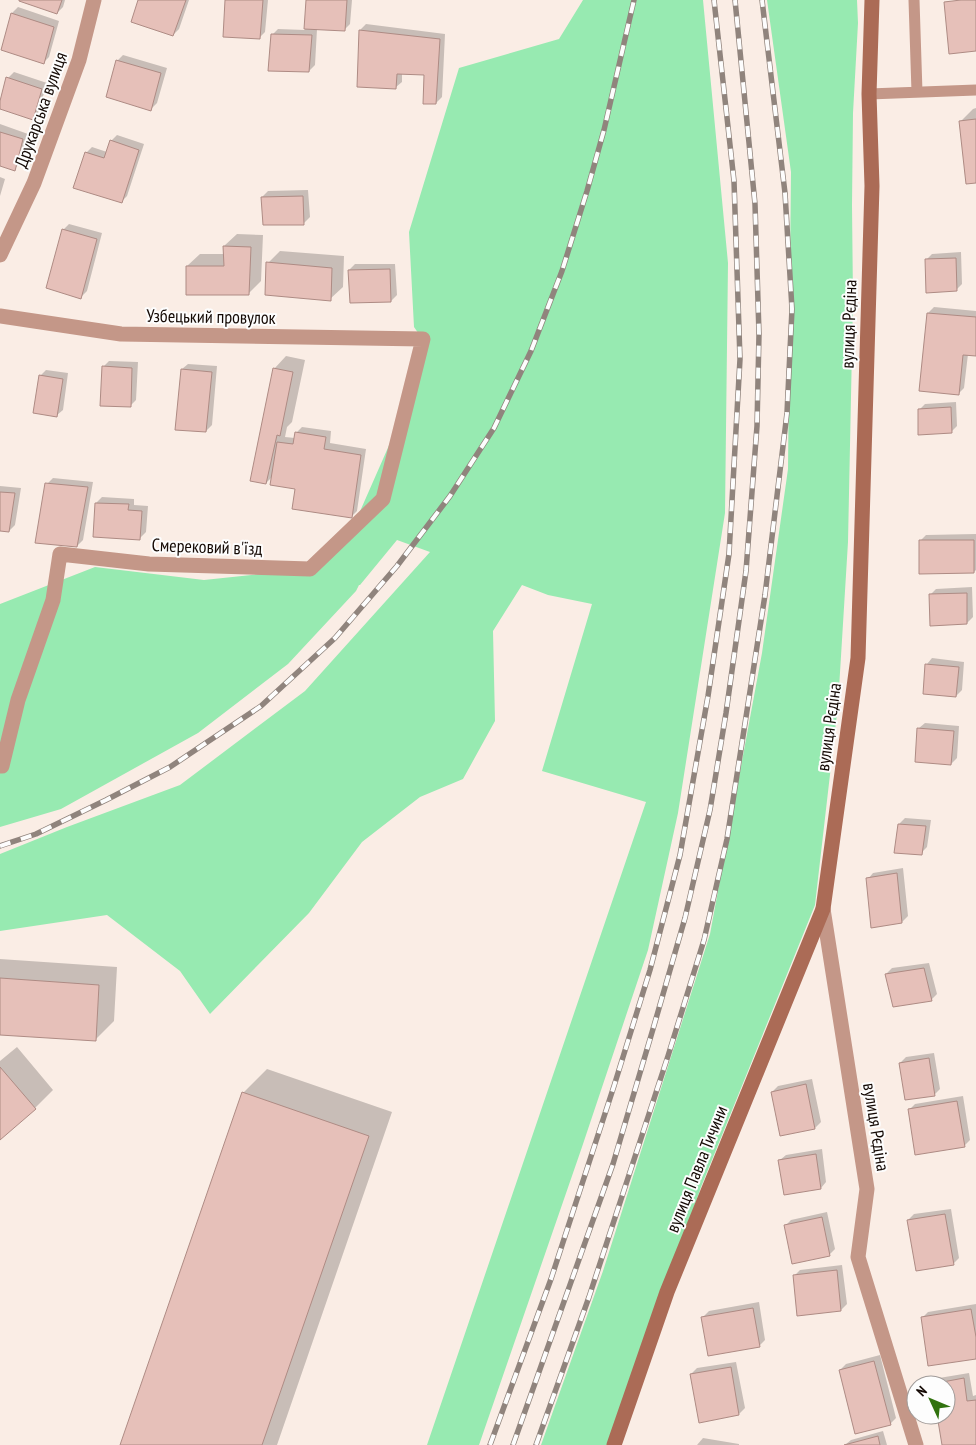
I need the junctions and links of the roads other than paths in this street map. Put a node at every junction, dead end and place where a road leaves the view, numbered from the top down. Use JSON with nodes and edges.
{"nodes":[{"id":1,"x":94,"y":0,"type":"edge"},
{"id":2,"x":872,"y":0,"type":"edge"},
{"id":3,"x":914,"y":0,"type":"edge"},
{"id":4,"x":976,"y":90,"type":"edge"},
{"id":5,"x":917,"y":92,"type":"junction"},
{"id":6,"x":869,"y":94,"type":"junction"},
{"id":7,"x":0,"y":255,"type":"edge"},
{"id":8,"x":0,"y":316,"type":"edge"},
{"id":9,"x":423,"y":340,"type":"joint"},
{"id":10,"x":0,"y":766,"type":"edge"},
{"id":11,"x":823,"y":909,"type":"junction"},
{"id":12,"x":614,"y":1445,"type":"edge"},
{"id":13,"x":916,"y":1445,"type":"edge"}],
"edges":[{"from":1,"to":7,"type":"street","name":"Друкарська вулиця"},
{"from":2,"to":6,"type":"main road","name":"вулиця Рєдіна"},
{"from":3,"to":5,"type":"lane"},
{"from":4,"to":5,"type":"lane"},
{"from":5,"to":6,"type":"lane"},
{"from":6,"to":11,"type":"main road","name":"вулиця Рєдіна"},
{"from":8,"to":9,"type":"street","name":"Узбецький провулок"},
{"from":9,"to":10,"type":"street","name":"Смерековий в'їзд"},
{"from":11,"to":12,"type":"main road","name":"вулиця Павла Тичини"},
{"from":11,"to":13,"type":"street","name":"вулиця Рєдіна"}]}
